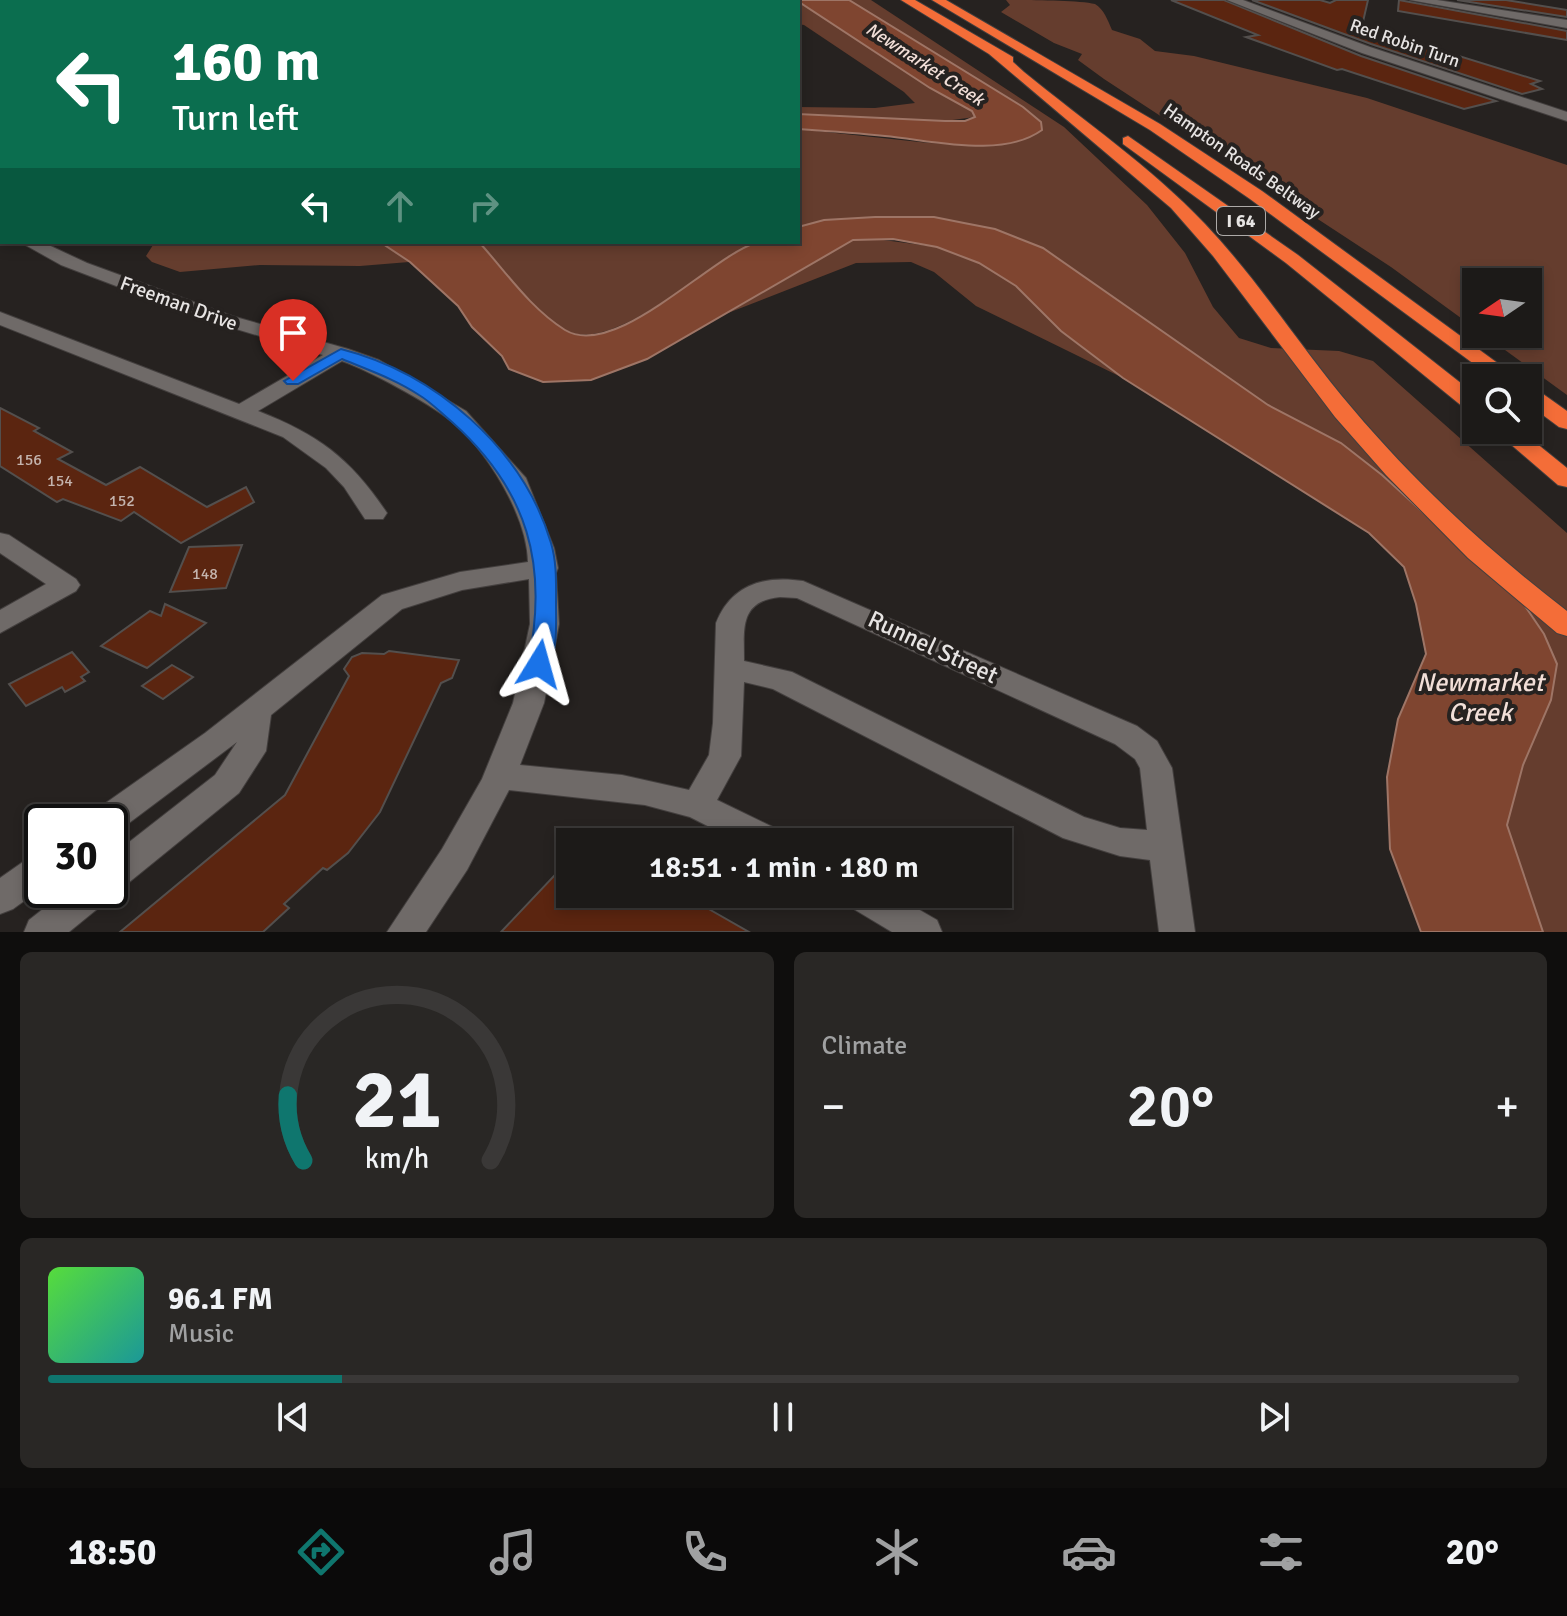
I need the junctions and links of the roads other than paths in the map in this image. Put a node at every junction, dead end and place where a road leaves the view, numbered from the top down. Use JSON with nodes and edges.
{"nodes":[{"id":1,"x":907,"y":0,"type":"edge"},
{"id":2,"x":938,"y":0,"type":"edge"},
{"id":3,"x":1233,"y":0,"type":"edge"},
{"id":4,"x":1416,"y":0,"type":"edge"},
{"id":5,"x":1567,"y":24,"type":"edge"},
{"id":6,"x":994,"y":52,"type":"junction"},
{"id":7,"x":1555,"y":99,"type":"dead end"},
{"id":8,"x":1531,"y":105,"type":"junction"},
{"id":9,"x":1567,"y":117,"type":"edge"},
{"id":10,"x":33,"y":244,"type":"edge"},
{"id":11,"x":0,"y":318,"type":"edge"},
{"id":12,"x":341,"y":353,"type":"junction"},
{"id":13,"x":1488,"y":364,"type":"edge"},
{"id":14,"x":1462,"y":395,"type":"edge"},
{"id":15,"x":1542,"y":404,"type":"edge"},
{"id":16,"x":242,"y":411,"type":"junction"},
{"id":17,"x":1565,"y":420,"type":"edge"},
{"id":18,"x":1523,"y":444,"type":"edge"},
{"id":19,"x":1567,"y":480,"type":"edge"},
{"id":20,"x":374,"y":513,"type":"dead end"},
{"id":21,"x":0,"y":541,"type":"edge"},
{"id":22,"x":545,"y":568,"type":"junction"},
{"id":23,"x":0,"y":623,"type":"edge"},
{"id":24,"x":1567,"y":626,"type":"edge"},
{"id":25,"x":729,"y":668,"type":"junction"},
{"id":26,"x":255,"y":712,"type":"junction"},
{"id":27,"x":501,"y":776,"type":"junction"},
{"id":28,"x":128,"y":805,"type":"edge"},
{"id":29,"x":697,"y":806,"type":"junction"},
{"id":30,"x":742,"y":828,"type":"edge"},
{"id":31,"x":1168,"y":847,"type":"junction"},
{"id":32,"x":128,"y":863,"type":"edge"},
{"id":33,"x":24,"y":881,"type":"edge"},
{"id":34,"x":0,"y":898,"type":"edge"},
{"id":35,"x":72,"y":908,"type":"edge"},
{"id":36,"x":884,"y":908,"type":"edge"},
{"id":37,"x":42,"y":932,"type":"edge"},
{"id":38,"x":405,"y":932,"type":"edge"},
{"id":39,"x":924,"y":932,"type":"edge"},
{"id":40,"x":1177,"y":932,"type":"edge"}],
"edges":[{"from":1,"to":6,"type":"highway","number":"I 64"},
{"from":2,"to":13,"type":"highway","name":"Hampton Roads Beltway","number":"I 64"},
{"from":3,"to":8,"type":"street","name":"Red Robin Turn"},
{"from":4,"to":5,"type":"street"},
{"from":6,"to":14,"type":"highway","number":"I 64"},
{"from":6,"to":24,"type":"highway"},
{"from":7,"to":8,"type":"street"},
{"from":8,"to":9,"type":"street","name":"Red Robin Turn"},
{"from":10,"to":12,"type":"street","name":"Freeman Drive"},
{"from":11,"to":16,"type":"street"},
{"from":12,"to":16,"type":"street"},
{"from":12,"to":22,"type":"street","name":"Freeman Drive"},
{"from":15,"to":17,"type":"highway"},
{"from":16,"to":20,"type":"street"},
{"from":18,"to":19,"type":"highway"},
{"from":21,"to":23,"type":"street"},
{"from":22,"to":26,"type":"street"},
{"from":22,"to":27,"type":"street","name":"Freeman Drive"},
{"from":25,"to":29,"type":"street","name":"Runnel Street"},
{"from":25,"to":31,"type":"street"},
{"from":25,"to":31,"type":"street","name":"Runnel Street"},
{"from":26,"to":28,"type":"street"},
{"from":26,"to":32,"type":"street"},
{"from":27,"to":29,"type":"street"},
{"from":27,"to":38,"type":"street","name":"Freeman Drive"},
{"from":29,"to":30,"type":"street"},
{"from":31,"to":40,"type":"street","name":"Runnel Street"},
{"from":33,"to":34,"type":"street"},
{"from":35,"to":37,"type":"street"},
{"from":36,"to":39,"type":"street"}]}
